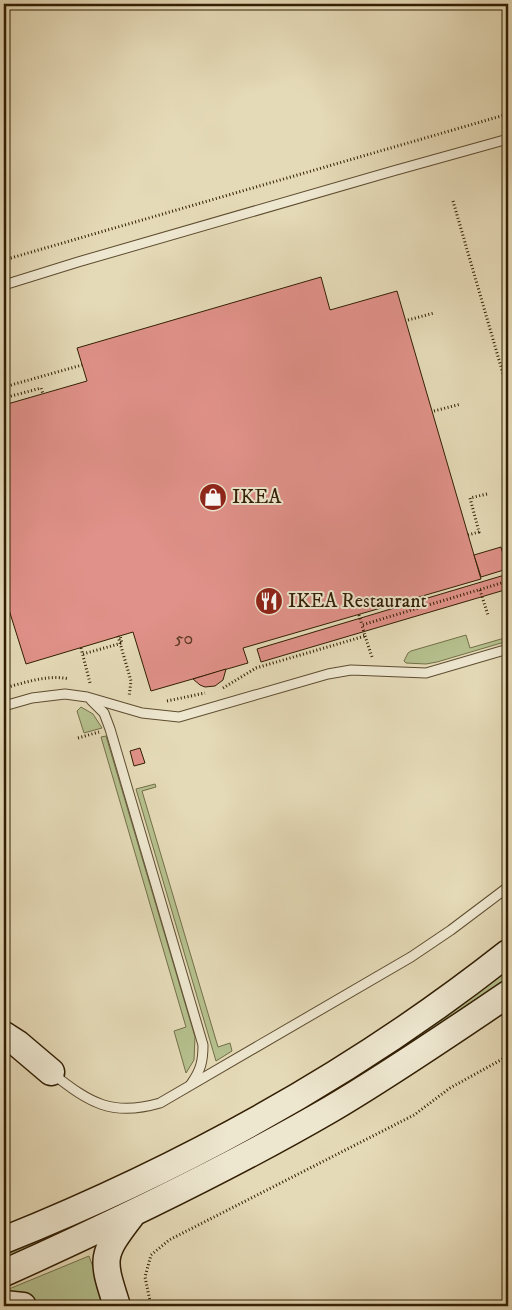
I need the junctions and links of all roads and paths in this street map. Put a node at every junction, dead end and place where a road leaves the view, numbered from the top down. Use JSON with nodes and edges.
{"nodes":[{"id":1,"x":508,"y":114,"type":"edge"},
{"id":2,"x":508,"y":139,"type":"edge"},
{"id":3,"x":453,"y":201,"type":"dead end"},
{"id":4,"x":4,"y":260,"type":"edge"},
{"id":5,"x":4,"y":285,"type":"edge"},
{"id":6,"x":434,"y":313,"type":"dead end"},
{"id":7,"x":408,"y":320,"type":"dead end"},
{"id":8,"x":82,"y":365,"type":"dead end"},
{"id":9,"x":4,"y":387,"type":"edge"},
{"id":10,"x":508,"y":391,"type":"edge"},
{"id":11,"x":43,"y":394,"type":"dead end"},
{"id":12,"x":4,"y":398,"type":"edge"},
{"id":13,"x":461,"y":404,"type":"dead end"},
{"id":14,"x":434,"y":411,"type":"dead end"},
{"id":15,"x":487,"y":494,"type":"dead end"},
{"id":16,"x":468,"y":535,"type":"dead end"},
{"id":17,"x":508,"y":581,"type":"edge"},
{"id":18,"x":480,"y":590,"type":"junction"},
{"id":19,"x":4,"y":608,"type":"edge"},
{"id":20,"x":359,"y":615,"type":"dead end"},
{"id":21,"x":488,"y":616,"type":"dead end"},
{"id":22,"x":5,"y":620,"type":"edge"},
{"id":23,"x":362,"y":625,"type":"junction"},
{"id":24,"x":366,"y":636,"type":"junction"},
{"id":25,"x":80,"y":648,"type":"dead end"},
{"id":26,"x":508,"y":649,"type":"edge"},
{"id":27,"x":82,"y":654,"type":"junction"},
{"id":28,"x":376,"y":671,"type":"junction"},
{"id":29,"x":72,"y":679,"type":"dead end"},
{"id":30,"x":81,"y":682,"type":"dead end"},
{"id":31,"x":90,"y":684,"type":"junction"},
{"id":32,"x":97,"y":686,"type":"dead end"},
{"id":33,"x":4,"y":688,"type":"edge"},
{"id":34,"x":220,"y":689,"type":"dead end"},
{"id":35,"x":121,"y":692,"type":"dead end"},
{"id":36,"x":209,"y":692,"type":"dead end"},
{"id":37,"x":130,"y":695,"type":"junction"},
{"id":38,"x":87,"y":697,"type":"junction"},
{"id":39,"x":166,"y":701,"type":"dead end"},
{"id":40,"x":4,"y":706,"type":"edge"},
{"id":41,"x":125,"y":708,"type":"junction"},
{"id":42,"x":508,"y":886,"type":"edge"},
{"id":43,"x":508,"y":953,"type":"edge"},
{"id":44,"x":508,"y":994,"type":"edge"},
{"id":45,"x":4,"y":1035,"type":"edge"},
{"id":46,"x":508,"y":1056,"type":"edge"},
{"id":47,"x":4,"y":1059,"type":"edge"},
{"id":48,"x":51,"y":1072,"type":"junction"},
{"id":49,"x":189,"y":1087,"type":"junction"},
{"id":50,"x":65,"y":1214,"type":"junction"},
{"id":51,"x":133,"y":1214,"type":"junction"},
{"id":52,"x":4,"y":1220,"type":"edge"},
{"id":53,"x":4,"y":1240,"type":"edge"},
{"id":54,"x":4,"y":1273,"type":"edge"},
{"id":55,"x":4,"y":1304,"type":"edge"},
{"id":56,"x":24,"y":1306,"type":"edge"},
{"id":57,"x":117,"y":1306,"type":"edge"},
{"id":58,"x":151,"y":1306,"type":"edge"}],
"edges":[{"from":1,"to":4,"type":"path"},
{"from":2,"to":5,"type":"lane"},
{"from":3,"to":10,"type":"path"},
{"from":6,"to":7,"type":"path"},
{"from":8,"to":9,"type":"path"},
{"from":11,"to":12,"type":"path"},
{"from":13,"to":14,"type":"path"},
{"from":15,"to":16,"type":"path"},
{"from":17,"to":18,"type":"path"},
{"from":18,"to":21,"type":"path"},
{"from":18,"to":23,"type":"path"},
{"from":19,"to":22,"type":"path"},
{"from":20,"to":23,"type":"path"},
{"from":23,"to":24,"type":"path"},
{"from":24,"to":28,"type":"path"},
{"from":24,"to":34,"type":"path"},
{"from":25,"to":27,"type":"path"},
{"from":26,"to":28,"type":"lane"},
{"from":27,"to":31,"type":"path"},
{"from":27,"to":37,"type":"path","bridge":true},
{"from":28,"to":41,"type":"lane"},
{"from":29,"to":33,"type":"path"},
{"from":30,"to":31,"type":"path"},
{"from":31,"to":32,"type":"path"},
{"from":35,"to":37,"type":"path"},
{"from":36,"to":39,"type":"path"},
{"from":37,"to":41,"type":"path"},
{"from":38,"to":40,"type":"lane"},
{"from":38,"to":41,"type":"lane"},
{"from":38,"to":49,"type":"lane"},
{"from":42,"to":49,"type":"lane"},
{"from":43,"to":50,"type":"main road"},
{"from":44,"to":51,"type":"main road"},
{"from":45,"to":48,"type":"main road"},
{"from":46,"to":58,"type":"path"},
{"from":47,"to":48,"type":"main road"},
{"from":48,"to":49,"type":"lane"},
{"from":50,"to":52,"type":"main road"},
{"from":50,"to":53,"type":"main road"},
{"from":51,"to":54,"type":"main road"},
{"from":51,"to":57,"type":"main road"},
{"from":55,"to":56,"type":"main road"}]}
